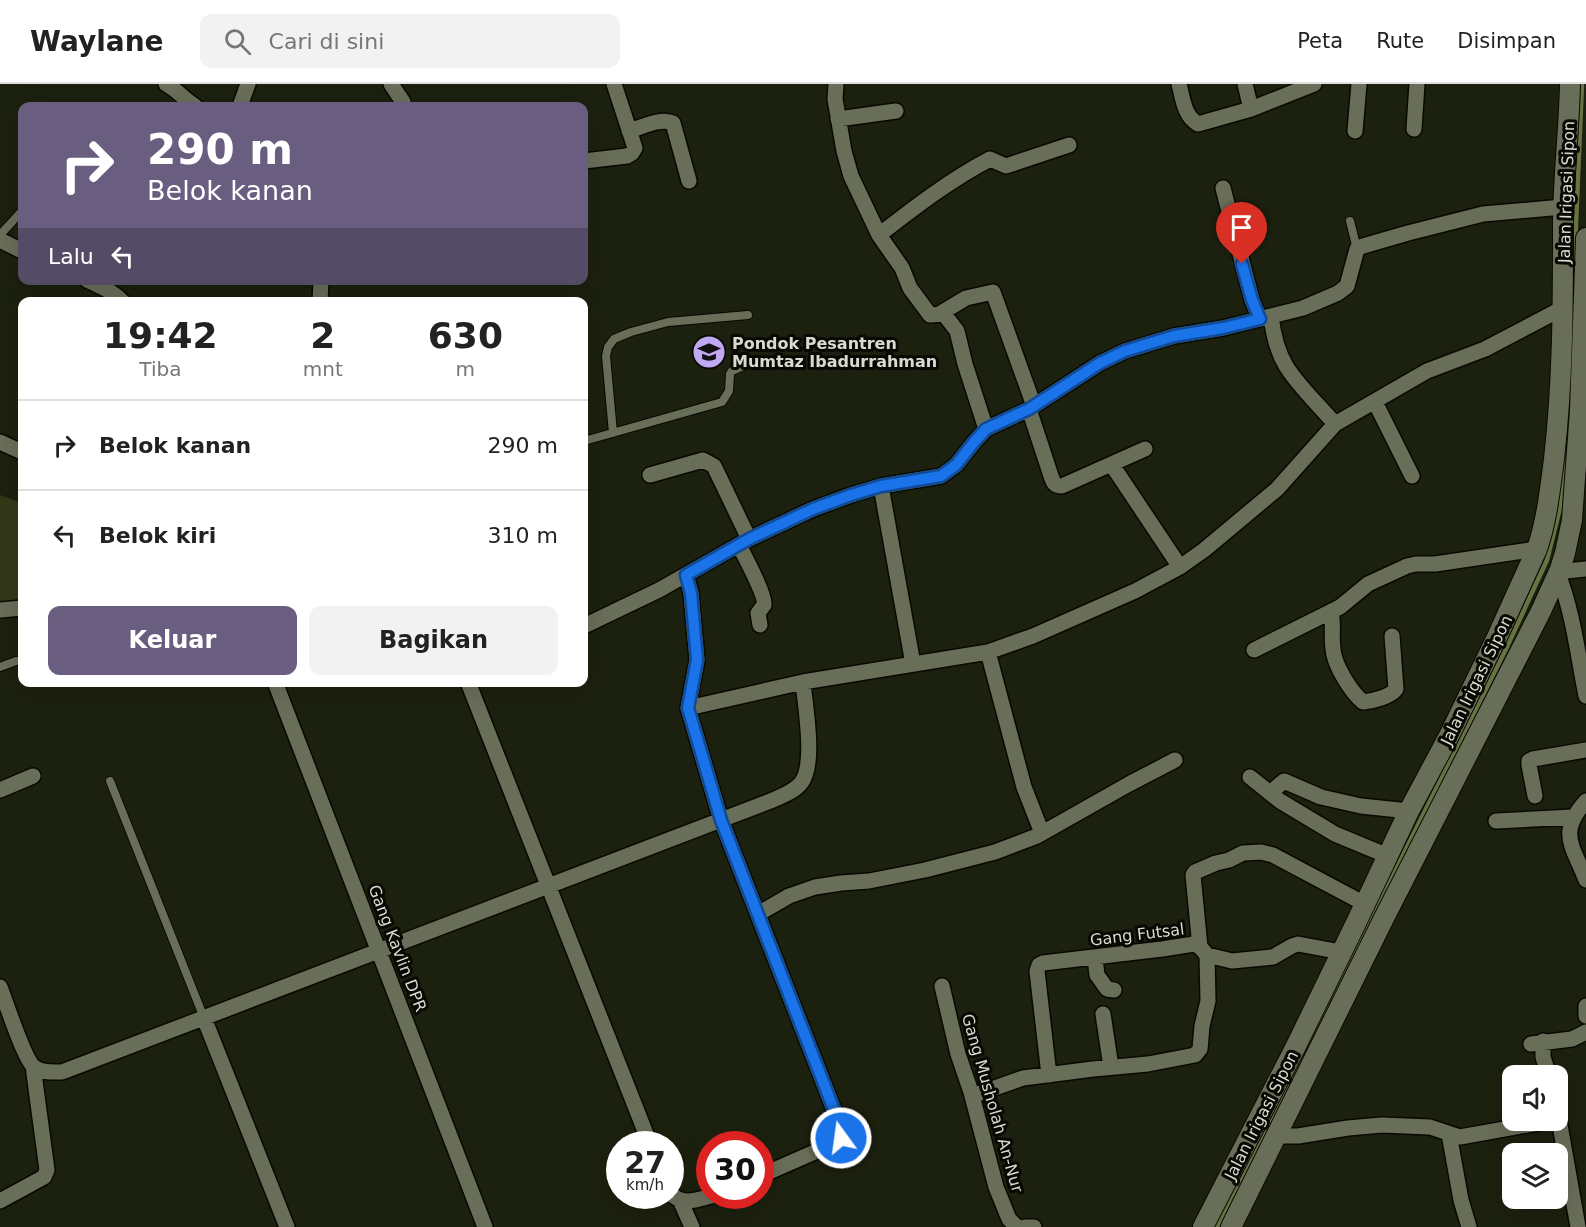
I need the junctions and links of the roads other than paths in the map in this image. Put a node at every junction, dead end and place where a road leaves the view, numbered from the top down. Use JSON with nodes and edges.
{"nodes":[{"id":1,"x":166,"y":84,"type":"edge"},
{"id":2,"x":248,"y":84,"type":"edge"},
{"id":3,"x":391,"y":84,"type":"edge"},
{"id":4,"x":614,"y":84,"type":"edge"},
{"id":5,"x":836,"y":84,"type":"edge"},
{"id":6,"x":1179,"y":84,"type":"edge"},
{"id":7,"x":1245,"y":84,"type":"edge"},
{"id":8,"x":1359,"y":84,"type":"edge"},
{"id":9,"x":1417,"y":84,"type":"edge"},
{"id":10,"x":1570,"y":84,"type":"edge"},
{"id":11,"x":1312,"y":85,"type":"edge"},
{"id":12,"x":188,"y":102,"type":"edge"},
{"id":13,"x":241,"y":102,"type":"edge"},
{"id":14,"x":403,"y":102,"type":"dead end"},
{"id":15,"x":1251,"y":109,"type":"junction"},
{"id":16,"x":896,"y":111,"type":"dead end"},
{"id":17,"x":838,"y":119,"type":"junction"},
{"id":18,"x":1414,"y":129,"type":"dead end"},
{"id":19,"x":629,"y":131,"type":"junction"},
{"id":20,"x":1355,"y":131,"type":"dead end"},
{"id":21,"x":1069,"y":145,"type":"dead end"},
{"id":22,"x":588,"y":161,"type":"edge"},
{"id":23,"x":689,"y":181,"type":"dead end"},
{"id":24,"x":1222,"y":188,"type":"dead end"},
{"id":25,"x":1563,"y":207,"type":"junction"},
{"id":26,"x":18,"y":216,"type":"edge"},
{"id":27,"x":1350,"y":221,"type":"dead end"},
{"id":28,"x":0,"y":235,"type":"edge"},
{"id":29,"x":879,"y":235,"type":"junction"},
{"id":30,"x":1586,"y":238,"type":"edge"},
{"id":31,"x":0,"y":240,"type":"edge"},
{"id":32,"x":18,"y":249,"type":"edge"},
{"id":33,"x":1357,"y":249,"type":"junction"},
{"id":34,"x":97,"y":285,"type":"edge"},
{"id":35,"x":118,"y":297,"type":"edge"},
{"id":36,"x":1563,"y":308,"type":"junction"},
{"id":37,"x":941,"y":313,"type":"junction"},
{"id":38,"x":748,"y":315,"type":"dead end"},
{"id":39,"x":1265,"y":318,"type":"junction"},
{"id":40,"x":752,"y":362,"type":"dead end"},
{"id":41,"x":1375,"y":402,"type":"junction"},
{"id":42,"x":1031,"y":408,"type":"junction"},
{"id":43,"x":1335,"y":424,"type":"junction"},
{"id":44,"x":986,"y":429,"type":"junction"},
{"id":45,"x":613,"y":433,"type":"junction"},
{"id":46,"x":588,"y":440,"type":"edge"},
{"id":47,"x":0,"y":442,"type":"edge"},
{"id":48,"x":1145,"y":449,"type":"dead end"},
{"id":49,"x":18,"y":450,"type":"edge"},
{"id":50,"x":1112,"y":465,"type":"junction"},
{"id":51,"x":650,"y":475,"type":"dead end"},
{"id":52,"x":1412,"y":476,"type":"dead end"},
{"id":53,"x":881,"y":486,"type":"junction"},
{"id":54,"x":1552,"y":539,"type":"junction"},
{"id":55,"x":744,"y":542,"type":"junction"},
{"id":56,"x":1180,"y":567,"type":"junction"},
{"id":57,"x":1586,"y":570,"type":"edge"},
{"id":58,"x":1559,"y":572,"type":"junction"},
{"id":59,"x":686,"y":575,"type":"junction"},
{"id":60,"x":18,"y":608,"type":"edge"},
{"id":61,"x":0,"y":609,"type":"edge"},
{"id":62,"x":1331,"y":611,"type":"junction"},
{"id":63,"x":588,"y":624,"type":"edge"},
{"id":64,"x":760,"y":625,"type":"dead end"},
{"id":65,"x":1392,"y":636,"type":"dead end"},
{"id":66,"x":1254,"y":650,"type":"dead end"},
{"id":67,"x":988,"y":652,"type":"junction"},
{"id":68,"x":16,"y":661,"type":"dead end"},
{"id":69,"x":913,"y":664,"type":"junction"},
{"id":70,"x":0,"y":667,"type":"edge"},
{"id":71,"x":1584,"y":675,"type":"edge"},
{"id":72,"x":803,"y":682,"type":"junction"},
{"id":73,"x":277,"y":687,"type":"edge"},
{"id":74,"x":470,"y":687,"type":"edge"},
{"id":75,"x":1586,"y":696,"type":"edge"},
{"id":76,"x":688,"y":708,"type":"junction"},
{"id":77,"x":1586,"y":750,"type":"edge"},
{"id":78,"x":1175,"y":760,"type":"dead end"},
{"id":79,"x":33,"y":776,"type":"dead end"},
{"id":80,"x":1250,"y":777,"type":"dead end"},
{"id":81,"x":110,"y":782,"type":"dead end"},
{"id":82,"x":0,"y":790,"type":"edge"},
{"id":83,"x":1270,"y":793,"type":"junction"},
{"id":84,"x":1535,"y":796,"type":"dead end"},
{"id":85,"x":1586,"y":801,"type":"edge"},
{"id":86,"x":1409,"y":811,"type":"junction"},
{"id":87,"x":1573,"y":817,"type":"junction"},
{"id":88,"x":721,"y":820,"type":"junction"},
{"id":89,"x":1497,"y":821,"type":"dead end"},
{"id":90,"x":1042,"y":833,"type":"junction"},
{"id":91,"x":1388,"y":856,"type":"junction"},
{"id":92,"x":1586,"y":880,"type":"edge"},
{"id":93,"x":549,"y":886,"type":"junction"},
{"id":94,"x":1365,"y":904,"type":"junction"},
{"id":95,"x":758,"y":914,"type":"junction"},
{"id":96,"x":1204,"y":951,"type":"junction"},
{"id":97,"x":380,"y":952,"type":"junction"},
{"id":98,"x":1341,"y":952,"type":"junction"},
{"id":99,"x":1095,"y":958,"type":"junction"},
{"id":100,"x":942,"y":986,"type":"dead end"},
{"id":101,"x":0,"y":987,"type":"edge"},
{"id":102,"x":1114,"y":990,"type":"dead end"},
{"id":103,"x":1586,"y":1006,"type":"edge"},
{"id":104,"x":1103,"y":1014,"type":"dead end"},
{"id":105,"x":1586,"y":1016,"type":"edge"},
{"id":106,"x":204,"y":1018,"type":"junction"},
{"id":107,"x":1586,"y":1032,"type":"edge"},
{"id":108,"x":1546,"y":1065,"type":"edge"},
{"id":109,"x":33,"y":1066,"type":"junction"},
{"id":110,"x":1111,"y":1067,"type":"junction"},
{"id":111,"x":1049,"y":1075,"type":"junction"},
{"id":112,"x":972,"y":1096,"type":"junction"},
{"id":113,"x":1502,"y":1128,"type":"edge"},
{"id":114,"x":645,"y":1131,"type":"edge"},
{"id":115,"x":1561,"y":1131,"type":"edge"},
{"id":116,"x":1449,"y":1134,"type":"junction"},
{"id":117,"x":1276,"y":1136,"type":"junction"},
{"id":118,"x":774,"y":1170,"type":"edge"},
{"id":119,"x":0,"y":1202,"type":"edge"},
{"id":120,"x":1580,"y":1202,"type":"edge"},
{"id":121,"x":682,"y":1209,"type":"edge"},
{"id":122,"x":287,"y":1227,"type":"edge"},
{"id":123,"x":485,"y":1227,"type":"edge"},
{"id":124,"x":692,"y":1227,"type":"edge"},
{"id":125,"x":1017,"y":1227,"type":"edge"},
{"id":126,"x":1025,"y":1227,"type":"edge"},
{"id":127,"x":1034,"y":1227,"type":"edge"},
{"id":128,"x":1203,"y":1227,"type":"edge"},
{"id":129,"x":1231,"y":1227,"type":"edge"},
{"id":130,"x":1469,"y":1227,"type":"edge"},
{"id":131,"x":1578,"y":1227,"type":"edge"}],
"edges":[{"from":1,"to":12,"type":"street"},
{"from":2,"to":13,"type":"street"},
{"from":3,"to":14,"type":"street"},
{"from":4,"to":19,"type":"street"},
{"from":5,"to":17,"type":"street"},
{"from":6,"to":15,"type":"street"},
{"from":7,"to":15,"type":"street"},
{"from":8,"to":20,"type":"street"},
{"from":9,"to":18,"type":"street"},
{"from":10,"to":25,"type":"street","name":"Jalan Irigasi Sipon"},
{"from":11,"to":15,"type":"street"},
{"from":16,"to":17,"type":"street"},
{"from":17,"to":29,"type":"street"},
{"from":19,"to":22,"type":"street"},
{"from":19,"to":23,"type":"street"},
{"from":21,"to":29,"type":"street"},
{"from":24,"to":39,"type":"street"},
{"from":25,"to":33,"type":"street"},
{"from":25,"to":36,"type":"street","name":"Jalan Irigasi Sipon"},
{"from":26,"to":28,"type":"lane"},
{"from":27,"to":33,"type":"lane"},
{"from":29,"to":37,"type":"street"},
{"from":30,"to":54,"type":"street","name":"Jalan Irigasi Sipon"},
{"from":31,"to":32,"type":"street"},
{"from":33,"to":39,"type":"street"},
{"from":34,"to":35,"type":"street"},
{"from":36,"to":41,"type":"street"},
{"from":36,"to":54,"type":"street","name":"Jalan Irigasi Sipon"},
{"from":37,"to":42,"type":"street"},
{"from":37,"to":44,"type":"street"},
{"from":38,"to":45,"type":"lane"},
{"from":39,"to":42,"type":"street"},
{"from":39,"to":43,"type":"street"},
{"from":40,"to":45,"type":"lane"},
{"from":41,"to":43,"type":"street"},
{"from":41,"to":52,"type":"street"},
{"from":42,"to":44,"type":"street"},
{"from":42,"to":50,"type":"street"},
{"from":43,"to":56,"type":"street"},
{"from":44,"to":53,"type":"street"},
{"from":45,"to":46,"type":"lane"},
{"from":47,"to":49,"type":"street"},
{"from":48,"to":50,"type":"street"},
{"from":50,"to":56,"type":"street"},
{"from":51,"to":55,"type":"street"},
{"from":53,"to":55,"type":"street"},
{"from":53,"to":69,"type":"street"},
{"from":54,"to":58,"type":"street","name":"Jalan Irigasi Sipon"},
{"from":54,"to":62,"type":"street"},
{"from":54,"to":86,"type":"street","name":"Jalan Irigasi Sipon"},
{"from":55,"to":59,"type":"street"},
{"from":55,"to":64,"type":"street"},
{"from":56,"to":67,"type":"street"},
{"from":57,"to":58,"type":"street"},
{"from":58,"to":71,"type":"street"},
{"from":58,"to":117,"type":"street","name":"Jalan Irigasi Sipon"},
{"from":59,"to":63,"type":"street"},
{"from":59,"to":76,"type":"street"},
{"from":60,"to":61,"type":"street"},
{"from":62,"to":65,"type":"street"},
{"from":62,"to":66,"type":"street"},
{"from":67,"to":69,"type":"street"},
{"from":67,"to":90,"type":"street"},
{"from":68,"to":70,"type":"lane"},
{"from":69,"to":72,"type":"street"},
{"from":71,"to":75,"type":"street"},
{"from":72,"to":76,"type":"street"},
{"from":72,"to":88,"type":"street"},
{"from":73,"to":97,"type":"street","name":"Gang Kavlin DPR"},
{"from":74,"to":93,"type":"street"},
{"from":76,"to":88,"type":"street"},
{"from":77,"to":84,"type":"street"},
{"from":78,"to":90,"type":"street"},
{"from":79,"to":82,"type":"street"},
{"from":80,"to":83,"type":"street"},
{"from":81,"to":106,"type":"lane"},
{"from":83,"to":86,"type":"street"},
{"from":83,"to":91,"type":"street"},
{"from":85,"to":87,"type":"street"},
{"from":86,"to":91,"type":"street","name":"Jalan Irigasi Sipon"},
{"from":87,"to":89,"type":"street"},
{"from":87,"to":92,"type":"street"},
{"from":88,"to":93,"type":"street"},
{"from":88,"to":95,"type":"street"},
{"from":90,"to":95,"type":"street"},
{"from":91,"to":94,"type":"street","name":"Jalan Irigasi Sipon"},
{"from":93,"to":97,"type":"street"},
{"from":93,"to":114,"type":"street"},
{"from":94,"to":96,"type":"street"},
{"from":94,"to":98,"type":"street","name":"Jalan Irigasi Sipon"},
{"from":95,"to":118,"type":"street"},
{"from":96,"to":98,"type":"street","name":"Gang Futsal"},
{"from":96,"to":99,"type":"street","name":"Gang Futsal"},
{"from":96,"to":110,"type":"street"},
{"from":97,"to":106,"type":"street"},
{"from":97,"to":123,"type":"street","name":"Gang Kavlin DPR"},
{"from":98,"to":128,"type":"street","name":"Jalan Irigasi Sipon"},
{"from":99,"to":102,"type":"street"},
{"from":99,"to":111,"type":"street","name":"Gang Futsal"},
{"from":100,"to":112,"type":"street","name":"Gang Musholah An-Nur"},
{"from":101,"to":109,"type":"street"},
{"from":103,"to":105,"type":"street"},
{"from":104,"to":110,"type":"street"},
{"from":106,"to":109,"type":"street"},
{"from":106,"to":122,"type":"street"},
{"from":107,"to":108,"type":"street"},
{"from":109,"to":119,"type":"street"},
{"from":110,"to":111,"type":"street"},
{"from":111,"to":112,"type":"street"},
{"from":112,"to":125,"type":"street","name":"Gang Musholah An-Nur"},
{"from":113,"to":116,"type":"street"},
{"from":115,"to":120,"type":"street"},
{"from":116,"to":117,"type":"street"},
{"from":116,"to":130,"type":"street"},
{"from":117,"to":129,"type":"street","name":"Jalan Irigasi Sipon"},
{"from":120,"to":131,"type":"street"},
{"from":121,"to":124,"type":"street"},
{"from":126,"to":127,"type":"street"}]}
